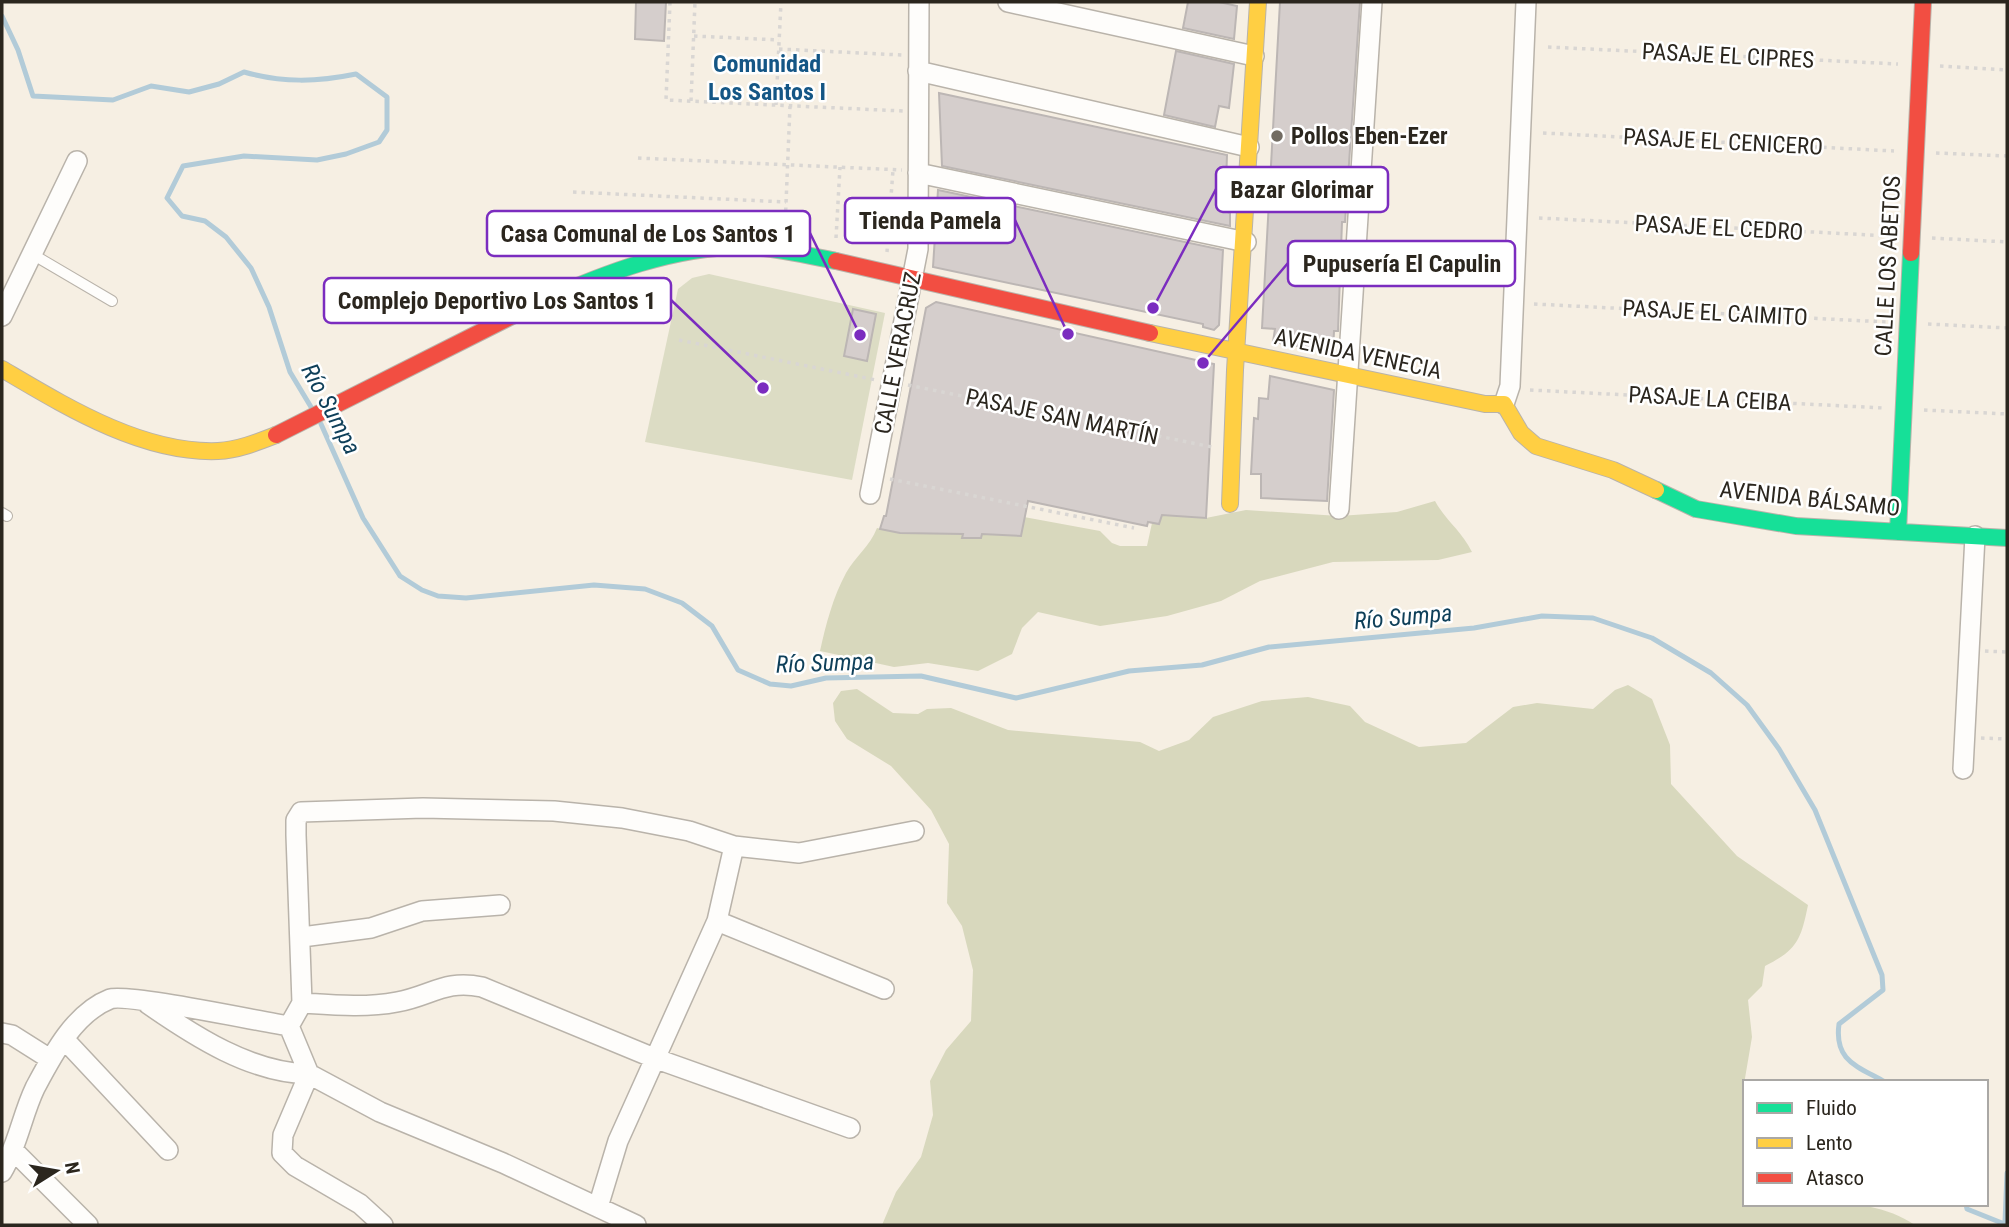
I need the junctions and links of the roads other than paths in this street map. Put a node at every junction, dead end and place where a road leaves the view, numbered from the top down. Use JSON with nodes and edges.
{"nodes":[{"id":1,"x":919,"y":2,"type":"edge"},
{"id":2,"x":1008,"y":2,"type":"edge"},
{"id":3,"x":1258,"y":2,"type":"edge"},
{"id":4,"x":1372,"y":2,"type":"edge"},
{"id":5,"x":1526,"y":2,"type":"edge"},
{"id":6,"x":1923,"y":2,"type":"edge"},
{"id":7,"x":1254,"y":56,"type":"junction"},
{"id":8,"x":918,"y":71,"type":"junction"},
{"id":9,"x":1249,"y":147,"type":"junction"},
{"id":10,"x":77,"y":161,"type":"dead end"},
{"id":11,"x":918,"y":173,"type":"junction"},
{"id":12,"x":1245,"y":242,"type":"junction"},
{"id":13,"x":32,"y":254,"type":"junction"},
{"id":14,"x":912,"y":280,"type":"junction"},
{"id":15,"x":112,"y":301,"type":"dead end"},
{"id":16,"x":2,"y":316,"type":"edge"},
{"id":17,"x":1236,"y":352,"type":"junction"},
{"id":18,"x":2,"y":369,"type":"edge"},
{"id":19,"x":1348,"y":375,"type":"junction"},
{"id":20,"x":1504,"y":404,"type":"junction"},
{"id":21,"x":872,"y":485,"type":"road end"},
{"id":22,"x":1230,"y":505,"type":"dead end"},
{"id":23,"x":1339,"y":509,"type":"dead end"},
{"id":24,"x":1898,"y":532,"type":"junction"},
{"id":25,"x":1975,"y":536,"type":"junction"},
{"id":26,"x":2007,"y":538,"type":"edge"},
{"id":27,"x":1963,"y":769,"type":"dead end"},
{"id":28,"x":914,"y":831,"type":"dead end"},
{"id":29,"x":734,"y":846,"type":"junction"},
{"id":30,"x":500,"y":905,"type":"dead end"},
{"id":31,"x":717,"y":921,"type":"junction"},
{"id":32,"x":302,"y":937,"type":"junction"},
{"id":33,"x":884,"y":989,"type":"dead end"},
{"id":34,"x":141,"y":1000,"type":"junction"},
{"id":35,"x":302,"y":1003,"type":"junction"},
{"id":36,"x":289,"y":1026,"type":"junction"},
{"id":37,"x":2,"y":1033,"type":"edge"},
{"id":38,"x":64,"y":1039,"type":"junction"},
{"id":39,"x":654,"y":1058,"type":"junction"},
{"id":40,"x":50,"y":1059,"type":"junction"},
{"id":41,"x":309,"y":1074,"type":"junction"},
{"id":42,"x":850,"y":1128,"type":"dead end"},
{"id":43,"x":169,"y":1150,"type":"dead end"},
{"id":44,"x":14,"y":1151,"type":"junction"},
{"id":45,"x":2,"y":1172,"type":"edge"},
{"id":46,"x":598,"y":1206,"type":"junction"},
{"id":47,"x":88,"y":1225,"type":"edge"},
{"id":48,"x":383,"y":1225,"type":"edge"},
{"id":49,"x":636,"y":1225,"type":"edge"}],
"edges":[{"from":1,"to":8,"type":"street","name":"CALLE VERACRUZ"},
{"from":2,"to":7,"type":"street"},
{"from":3,"to":7,"type":"street"},
{"from":4,"to":19,"type":"street"},
{"from":5,"to":20,"type":"street"},
{"from":6,"to":24,"type":"street","name":"CALLE LOS ABETOS"},
{"from":7,"to":9,"type":"street"},
{"from":8,"to":9,"type":"street"},
{"from":8,"to":11,"type":"street","name":"CALLE VERACRUZ"},
{"from":9,"to":12,"type":"street"},
{"from":10,"to":13,"type":"street"},
{"from":11,"to":12,"type":"street"},
{"from":11,"to":14,"type":"street","name":"CALLE VERACRUZ"},
{"from":12,"to":17,"type":"street"},
{"from":13,"to":15,"type":"lane"},
{"from":13,"to":16,"type":"street"},
{"from":14,"to":17,"type":"street","name":"AVENIDA VENECIA"},
{"from":14,"to":18,"type":"street","name":"AVENIDA VENECIA"},
{"from":14,"to":21,"type":"street","name":"CALLE VERACRUZ"},
{"from":17,"to":19,"type":"street","name":"AVENIDA VENECIA"},
{"from":17,"to":22,"type":"street"},
{"from":19,"to":20,"type":"street","name":"AVENIDA VENECIA"},
{"from":19,"to":23,"type":"street"},
{"from":20,"to":24,"type":"street","name":"AVENIDA BÁLSAMO"},
{"from":24,"to":25,"type":"street","name":"AVENIDA BÁLSAMO"},
{"from":25,"to":26,"type":"street","name":"AVENIDA BÁLSAMO"},
{"from":25,"to":27,"type":"street"},
{"from":28,"to":29,"type":"street"},
{"from":29,"to":31,"type":"street"},
{"from":29,"to":32,"type":"street"},
{"from":30,"to":32,"type":"street"},
{"from":31,"to":33,"type":"street"},
{"from":31,"to":39,"type":"street"},
{"from":32,"to":35,"type":"street"},
{"from":34,"to":36,"type":"street"},
{"from":34,"to":38,"type":"street"},
{"from":34,"to":41,"type":"street"},
{"from":35,"to":36,"type":"street"},
{"from":35,"to":39,"type":"street"},
{"from":36,"to":41,"type":"street"},
{"from":37,"to":40,"type":"street"},
{"from":38,"to":40,"type":"street"},
{"from":38,"to":43,"type":"street"},
{"from":39,"to":42,"type":"street"},
{"from":39,"to":46,"type":"street"},
{"from":40,"to":44,"type":"street"},
{"from":41,"to":46,"type":"street"},
{"from":41,"to":48,"type":"street"},
{"from":44,"to":45,"type":"street"},
{"from":44,"to":47,"type":"street"},
{"from":46,"to":49,"type":"street"}]}
